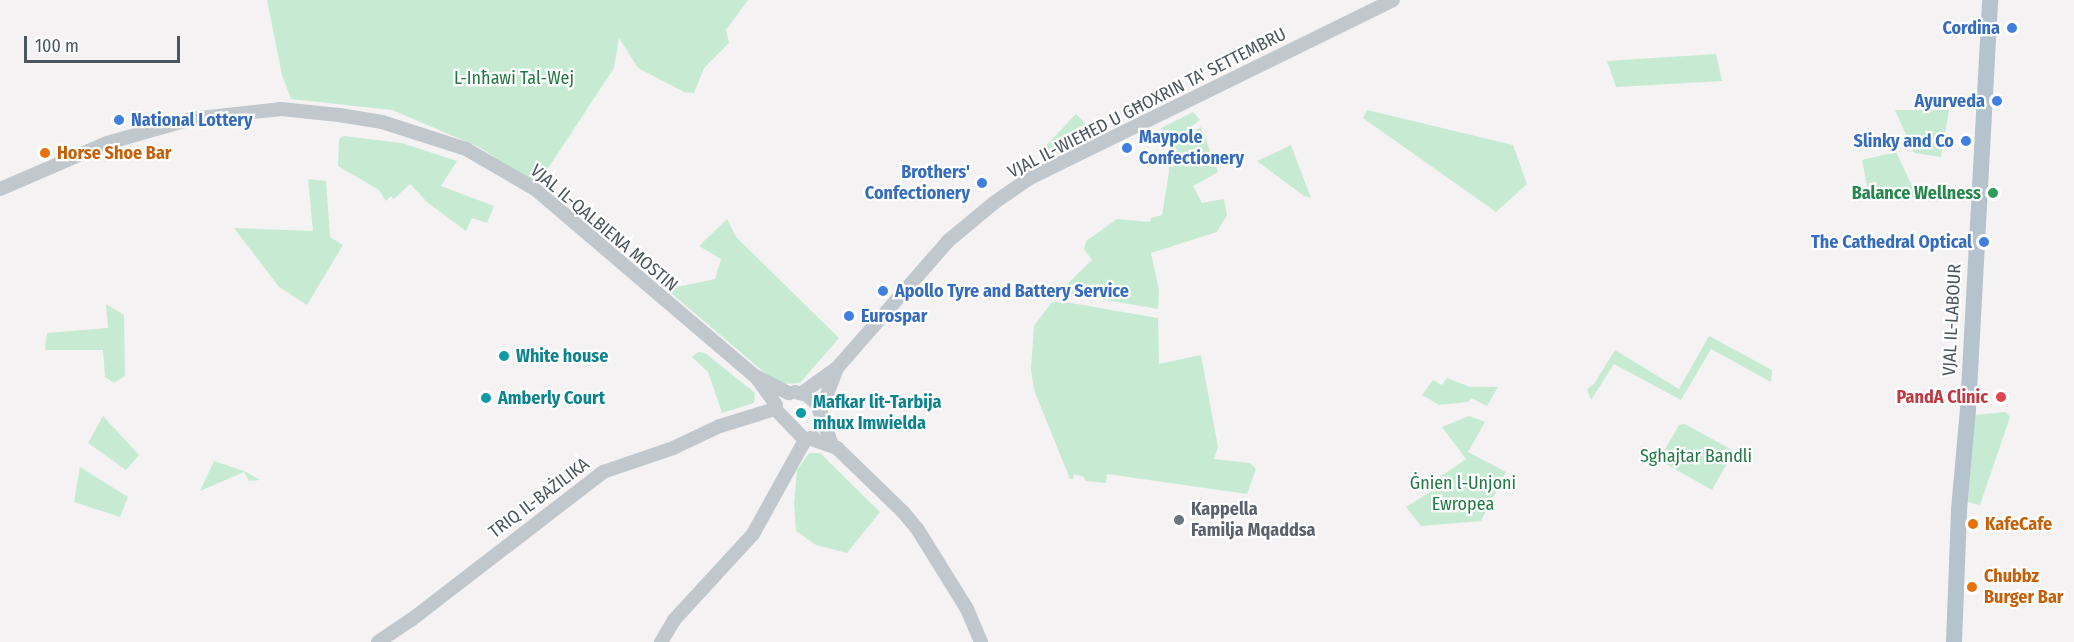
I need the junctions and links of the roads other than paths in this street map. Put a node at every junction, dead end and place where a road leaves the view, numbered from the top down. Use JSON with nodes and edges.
{"nodes":[{"id":1,"x":1393,"y":0,"type":"edge"},
{"id":2,"x":1990,"y":0,"type":"edge"},
{"id":3,"x":0,"y":189,"type":"edge"},
{"id":4,"x":837,"y":368,"type":"junction"},
{"id":5,"x":755,"y":376,"type":"junction"},
{"id":6,"x":796,"y":393,"type":"junction"},
{"id":7,"x":776,"y":407,"type":"junction"},
{"id":8,"x":823,"y":416,"type":"junction"},
{"id":9,"x":808,"y":440,"type":"junction"},
{"id":10,"x":832,"y":445,"type":"junction"},
{"id":11,"x":378,"y":642,"type":"edge"},
{"id":12,"x":661,"y":642,"type":"edge"},
{"id":13,"x":981,"y":642,"type":"edge"},
{"id":14,"x":1954,"y":642,"type":"edge"}],
"edges":[{"from":1,"to":4,"type":"street","name":"VJAL IL-WIEĦED U GĦOXRIN TA' SETTEMBRU"},
{"from":2,"to":14,"type":"main road","name":"VJAL IL-LABOUR"},
{"from":3,"to":5,"type":"street","name":"VJAL IL-QALBIENA MOSTIN"},
{"from":4,"to":6,"type":"street","name":"VJAL IL-WIEĦED U GĦOXRIN TA' SETTEMBRU"},
{"from":4,"to":8,"type":"street","name":"VJAL IL-WIEĦED U GĦOXRIN TA' SETTEMBRU"},
{"from":5,"to":6,"type":"street","name":"VJAL IL-QALBIENA MOSTIN"},
{"from":5,"to":7,"type":"street","name":"VJAL IL-QALBIENA MOSTIN"},
{"from":6,"to":7,"type":"street","name":"VJAL IL-WIEĦED U GĦOXRIN TA' SETTEMBRU"},
{"from":6,"to":8,"type":"street","name":"VJAL IL-QALBIENA MOSTIN"},
{"from":7,"to":9,"type":"street","name":"VJAL IL-QALBIENA MOSTIN"},
{"from":7,"to":11,"type":"street","name":"TRIQ IL-BAŻILIKA"},
{"from":8,"to":9,"type":"street"},
{"from":8,"to":10,"type":"street"},
{"from":9,"to":10,"type":"street"},
{"from":9,"to":12,"type":"street"},
{"from":10,"to":13,"type":"street"}]}
